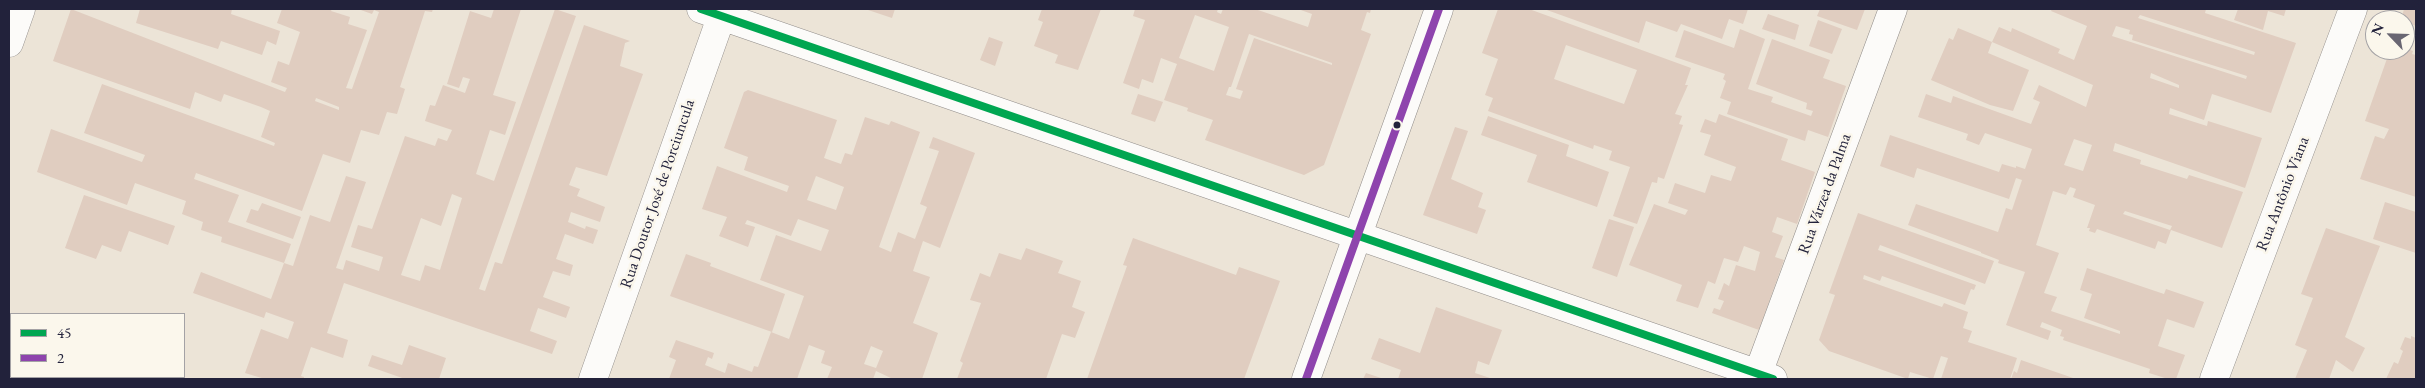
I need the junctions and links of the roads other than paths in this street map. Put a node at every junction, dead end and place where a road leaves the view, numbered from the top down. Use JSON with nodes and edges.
{"nodes":[{"id":1,"x":21,"y":9,"type":"edge"},
{"id":2,"x":1439,"y":9,"type":"edge"},
{"id":3,"x":1893,"y":9,"type":"edge"},
{"id":4,"x":2353,"y":9,"type":"edge"},
{"id":5,"x":715,"y":11,"type":"edge"},
{"id":6,"x":9,"y":43,"type":"edge"},
{"id":7,"x":1358,"y":236,"type":"junction"},
{"id":8,"x":1763,"y":377,"type":"edge"},
{"id":9,"x":593,"y":379,"type":"edge"},
{"id":10,"x":1306,"y":379,"type":"edge"},
{"id":11,"x":2214,"y":379,"type":"edge"}],
"edges":[{"from":1,"to":6,"type":"street"},
{"from":2,"to":7,"type":"street"},
{"from":3,"to":8,"type":"street","name":"Rua Várzea da Palma"},
{"from":4,"to":11,"type":"street","name":"Rua Antônio Viana"},
{"from":5,"to":7,"type":"street"},
{"from":5,"to":9,"type":"street","name":"Rua Doutor José de Porciuncula"},
{"from":7,"to":8,"type":"street"},
{"from":7,"to":10,"type":"street"}]}
